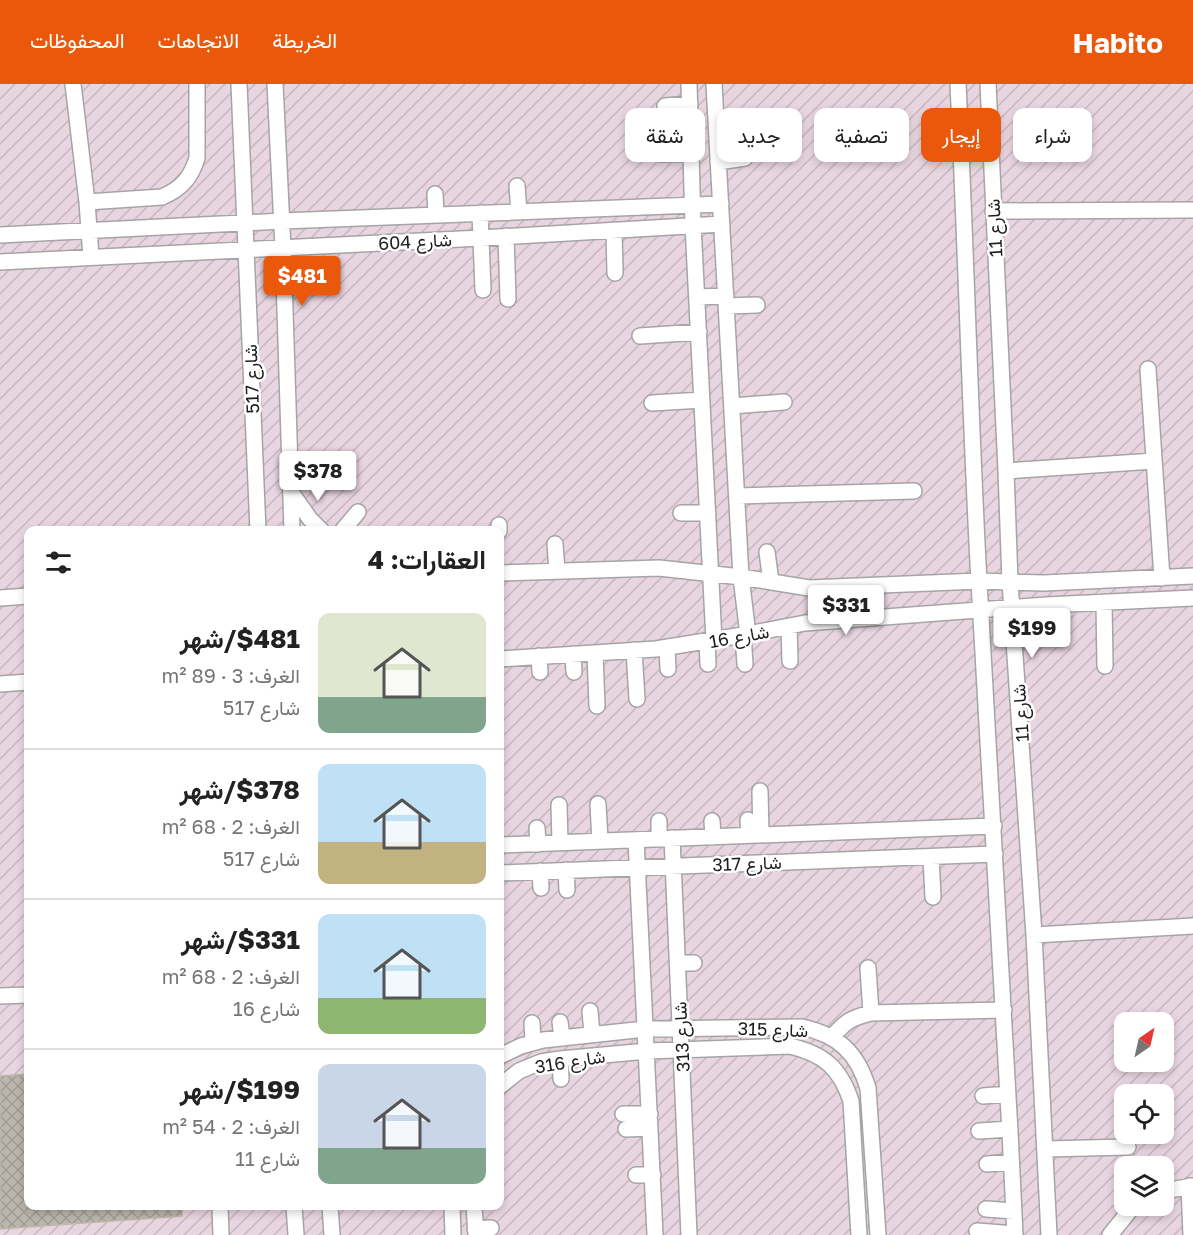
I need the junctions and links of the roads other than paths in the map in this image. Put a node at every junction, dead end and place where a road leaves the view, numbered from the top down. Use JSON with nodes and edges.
{"nodes":[{"id":1,"x":73,"y":84,"type":"edge"},
{"id":2,"x":197,"y":84,"type":"edge"},
{"id":3,"x":239,"y":84,"type":"edge"},
{"id":4,"x":275,"y":84,"type":"edge"},
{"id":5,"x":689,"y":84,"type":"edge"},
{"id":6,"x":714,"y":84,"type":"edge"},
{"id":7,"x":958,"y":84,"type":"edge"},
{"id":8,"x":988,"y":84,"type":"edge"},
{"id":9,"x":690,"y":104,"type":"junction"},
{"id":10,"x":664,"y":106,"type":"dead end"},
{"id":11,"x":690,"y":108,"type":"edge"},
{"id":12,"x":717,"y":133,"type":"edge"},
{"id":13,"x":691,"y":162,"type":"edge"},
{"id":14,"x":718,"y":162,"type":"edge"},
{"id":15,"x":517,"y":186,"type":"dead end"},
{"id":16,"x":435,"y":194,"type":"dead end"},
{"id":17,"x":87,"y":202,"type":"junction"},
{"id":18,"x":721,"y":204,"type":"junction"},
{"id":19,"x":693,"y":205,"type":"junction"},
{"id":20,"x":1193,"y":210,"type":"edge"},
{"id":21,"x":993,"y":211,"type":"junction"},
{"id":22,"x":519,"y":212,"type":"junction"},
{"id":23,"x":480,"y":213,"type":"junction"},
{"id":24,"x":436,"y":215,"type":"junction"},
{"id":25,"x":282,"y":221,"type":"junction"},
{"id":26,"x":245,"y":223,"type":"junction"},
{"id":27,"x":722,"y":224,"type":"junction"},
{"id":28,"x":693,"y":225,"type":"junction"},
{"id":29,"x":614,"y":230,"type":"junction"},
{"id":30,"x":89,"y":231,"type":"junction"},
{"id":31,"x":0,"y":235,"type":"edge"},
{"id":32,"x":506,"y":236,"type":"junction"},
{"id":33,"x":481,"y":238,"type":"junction"},
{"id":34,"x":283,"y":248,"type":"junction"},
{"id":35,"x":246,"y":250,"type":"junction"},
{"id":36,"x":92,"y":257,"type":"junction"},
{"id":37,"x":0,"y":262,"type":"edge"},
{"id":38,"x":615,"y":273,"type":"dead end"},
{"id":39,"x":483,"y":290,"type":"dead end"},
{"id":40,"x":697,"y":297,"type":"junction"},
{"id":41,"x":508,"y":299,"type":"dead end"},
{"id":42,"x":726,"y":301,"type":"junction"},
{"id":43,"x":757,"y":305,"type":"dead end"},
{"id":44,"x":699,"y":332,"type":"junction"},
{"id":45,"x":640,"y":336,"type":"dead end"},
{"id":46,"x":1148,"y":369,"type":"dead end"},
{"id":47,"x":702,"y":400,"type":"junction"},
{"id":48,"x":784,"y":402,"type":"dead end"},
{"id":49,"x":652,"y":403,"type":"dead end"},
{"id":50,"x":732,"y":406,"type":"junction"},
{"id":51,"x":1154,"y":461,"type":"junction"},
{"id":52,"x":1006,"y":471,"type":"junction"},
{"id":53,"x":914,"y":491,"type":"dead end"},
{"id":54,"x":291,"y":492,"type":"junction"},
{"id":55,"x":737,"y":496,"type":"junction"},
{"id":56,"x":358,"y":512,"type":"dead end"},
{"id":57,"x":681,"y":513,"type":"dead end"},
{"id":58,"x":708,"y":513,"type":"junction"},
{"id":59,"x":258,"y":526,"type":"edge"},
{"id":60,"x":292,"y":526,"type":"edge"},
{"id":61,"x":317,"y":526,"type":"edge"},
{"id":62,"x":346,"y":526,"type":"edge"},
{"id":63,"x":555,"y":544,"type":"dead end"},
{"id":64,"x":767,"y":552,"type":"dead end"},
{"id":65,"x":557,"y":572,"type":"junction"},
{"id":66,"x":504,"y":573,"type":"edge"},
{"id":67,"x":711,"y":573,"type":"junction"},
{"id":68,"x":1193,"y":576,"type":"edge"},
{"id":69,"x":741,"y":577,"type":"junction"},
{"id":70,"x":1162,"y":578,"type":"junction"},
{"id":71,"x":979,"y":581,"type":"junction"},
{"id":72,"x":771,"y":582,"type":"junction"},
{"id":73,"x":1010,"y":582,"type":"junction"},
{"id":74,"x":24,"y":596,"type":"edge"},
{"id":75,"x":0,"y":598,"type":"edge"},
{"id":76,"x":1193,"y":598,"type":"edge"},
{"id":77,"x":1104,"y":602,"type":"junction"},
{"id":78,"x":1012,"y":608,"type":"junction"},
{"id":79,"x":981,"y":611,"type":"junction"},
{"id":80,"x":789,"y":626,"type":"junction"},
{"id":81,"x":745,"y":635,"type":"junction"},
{"id":82,"x":710,"y":641,"type":"junction"},
{"id":83,"x":667,"y":647,"type":"junction"},
{"id":84,"x":634,"y":650,"type":"junction"},
{"id":85,"x":596,"y":653,"type":"junction"},
{"id":86,"x":573,"y":654,"type":"junction"},
{"id":87,"x":539,"y":656,"type":"junction"},
{"id":88,"x":504,"y":659,"type":"edge"},
{"id":89,"x":790,"y":661,"type":"dead end"},
{"id":90,"x":708,"y":664,"type":"dead end"},
{"id":91,"x":745,"y":664,"type":"dead end"},
{"id":92,"x":1105,"y":666,"type":"dead end"},
{"id":93,"x":668,"y":669,"type":"dead end"},
{"id":94,"x":540,"y":672,"type":"dead end"},
{"id":95,"x":574,"y":672,"type":"dead end"},
{"id":96,"x":24,"y":682,"type":"edge"},
{"id":97,"x":0,"y":684,"type":"edge"},
{"id":98,"x":637,"y":699,"type":"dead end"},
{"id":99,"x":597,"y":705,"type":"dead end"},
{"id":100,"x":760,"y":792,"type":"dead end"},
{"id":101,"x":598,"y":804,"type":"dead end"},
{"id":102,"x":559,"y":805,"type":"dead end"},
{"id":103,"x":712,"y":820,"type":"dead end"},
{"id":104,"x":748,"y":820,"type":"dead end"},
{"id":105,"x":658,"y":821,"type":"dead end"},
{"id":106,"x":993,"y":826,"type":"junction"},
{"id":107,"x":755,"y":835,"type":"junction"},
{"id":108,"x":713,"y":837,"type":"junction"},
{"id":109,"x":666,"y":839,"type":"junction"},
{"id":110,"x":504,"y":840,"type":"edge"},
{"id":111,"x":636,"y":840,"type":"junction"},
{"id":112,"x":600,"y":841,"type":"junction"},
{"id":113,"x":560,"y":843,"type":"junction"},
{"id":114,"x":995,"y":854,"type":"junction"},
{"id":115,"x":931,"y":857,"type":"junction"},
{"id":116,"x":673,"y":866,"type":"junction"},
{"id":117,"x":638,"y":868,"type":"junction"},
{"id":118,"x":566,"y":870,"type":"junction"},
{"id":119,"x":540,"y":871,"type":"junction"},
{"id":120,"x":504,"y":873,"type":"edge"},
{"id":121,"x":541,"y":888,"type":"dead end"},
{"id":122,"x":567,"y":890,"type":"dead end"},
{"id":123,"x":933,"y":897,"type":"dead end"},
{"id":124,"x":1193,"y":926,"type":"edge"},
{"id":125,"x":1034,"y":934,"type":"junction"},
{"id":126,"x":678,"y":963,"type":"junction"},
{"id":127,"x":694,"y":963,"type":"dead end"},
{"id":128,"x":868,"y":968,"type":"dead end"},
{"id":129,"x":24,"y":995,"type":"edge"},
{"id":130,"x":0,"y":996,"type":"edge"},
{"id":131,"x":590,"y":1011,"type":"dead end"},
{"id":132,"x":1004,"y":1011,"type":"junction"},
{"id":133,"x":872,"y":1013,"type":"junction"},
{"id":134,"x":532,"y":1023,"type":"dead end"},
{"id":135,"x":680,"y":1027,"type":"junction"},
{"id":136,"x":645,"y":1029,"type":"junction"},
{"id":137,"x":592,"y":1034,"type":"junction"},
{"id":138,"x":832,"y":1037,"type":"junction"},
{"id":139,"x":533,"y":1042,"type":"junction"},
{"id":140,"x":681,"y":1050,"type":"junction"},
{"id":141,"x":647,"y":1051,"type":"junction"},
{"id":142,"x":504,"y":1054,"type":"edge"},
{"id":143,"x":560,"y":1059,"type":"junction"},
{"id":144,"x":561,"y":1079,"type":"dead end"},
{"id":145,"x":504,"y":1083,"type":"edge"},
{"id":146,"x":1008,"y":1094,"type":"junction"},
{"id":147,"x":983,"y":1096,"type":"dead end"},
{"id":148,"x":650,"y":1121,"type":"junction"},
{"id":149,"x":624,"y":1122,"type":"dead end"},
{"id":150,"x":1010,"y":1129,"type":"junction"},
{"id":151,"x":979,"y":1131,"type":"dead end"},
{"id":152,"x":871,"y":1132,"type":"junction"},
{"id":153,"x":854,"y":1133,"type":"junction"},
{"id":154,"x":1128,"y":1147,"type":"dead end"},
{"id":155,"x":1045,"y":1149,"type":"junction"},
{"id":156,"x":1011,"y":1162,"type":"junction"},
{"id":157,"x":987,"y":1164,"type":"dead end"},
{"id":158,"x":636,"y":1175,"type":"dead end"},
{"id":159,"x":652,"y":1175,"type":"junction"},
{"id":160,"x":1191,"y":1186,"type":"edge"},
{"id":161,"x":1174,"y":1189,"type":"edge"},
{"id":162,"x":986,"y":1209,"type":"dead end"},
{"id":163,"x":220,"y":1210,"type":"edge"},
{"id":164,"x":294,"y":1210,"type":"edge"},
{"id":165,"x":330,"y":1210,"type":"edge"},
{"id":166,"x":452,"y":1210,"type":"edge"},
{"id":167,"x":474,"y":1210,"type":"edge"},
{"id":168,"x":1014,"y":1211,"type":"junction"},
{"id":169,"x":1125,"y":1216,"type":"edge"},
{"id":170,"x":1192,"y":1217,"type":"edge"},
{"id":171,"x":450,"y":1228,"type":"edge"},
{"id":172,"x":491,"y":1228,"type":"dead end"},
{"id":173,"x":652,"y":1230,"type":"edge"},
{"id":174,"x":475,"y":1232,"type":"edge"},
{"id":175,"x":977,"y":1232,"type":"dead end"},
{"id":176,"x":1015,"y":1234,"type":"edge"},
{"id":177,"x":221,"y":1235,"type":"edge"},
{"id":178,"x":296,"y":1235,"type":"edge"},
{"id":179,"x":332,"y":1235,"type":"edge"},
{"id":180,"x":690,"y":1235,"type":"edge"},
{"id":181,"x":859,"y":1235,"type":"edge"},
{"id":182,"x":878,"y":1235,"type":"edge"},
{"id":183,"x":1049,"y":1235,"type":"edge"},
{"id":184,"x":1110,"y":1235,"type":"edge"},
{"id":185,"x":1191,"y":1235,"type":"edge"}],
"edges":[{"from":1,"to":17,"type":"street"},
{"from":2,"to":17,"type":"street"},
{"from":3,"to":26,"type":"street","name":"شارع 517"},
{"from":4,"to":25,"type":"street","name":"شارع 517"},
{"from":5,"to":9,"type":"street"},
{"from":6,"to":12,"type":"street"},
{"from":7,"to":71,"type":"street","name":"شارع 11"},
{"from":8,"to":21,"type":"street","name":"شارع 11"},
{"from":9,"to":10,"type":"street"},
{"from":9,"to":11,"type":"street"},
{"from":13,"to":19,"type":"street"},
{"from":14,"to":18,"type":"street"},
{"from":15,"to":22,"type":"street"},
{"from":16,"to":24,"type":"street"},
{"from":17,"to":30,"type":"street"},
{"from":18,"to":19,"type":"street","name":"شارع 604"},
{"from":18,"to":27,"type":"street"},
{"from":19,"to":22,"type":"street","name":"شارع 604"},
{"from":19,"to":28,"type":"street"},
{"from":20,"to":21,"type":"street"},
{"from":21,"to":52,"type":"street","name":"شارع 11"},
{"from":22,"to":23,"type":"street","name":"شارع 604"},
{"from":23,"to":24,"type":"street","name":"شارع 604"},
{"from":23,"to":33,"type":"street"},
{"from":24,"to":25,"type":"street","name":"شارع 604"},
{"from":25,"to":26,"type":"street","name":"شارع 604"},
{"from":25,"to":34,"type":"street","name":"شارع 517"},
{"from":26,"to":30,"type":"street","name":"شارع 604"},
{"from":26,"to":35,"type":"street","name":"شارع 517"},
{"from":27,"to":28,"type":"street","name":"شارع 604"},
{"from":27,"to":42,"type":"street"},
{"from":28,"to":29,"type":"street","name":"شارع 604"},
{"from":28,"to":40,"type":"street"},
{"from":29,"to":32,"type":"street","name":"شارع 604"},
{"from":29,"to":38,"type":"street"},
{"from":30,"to":31,"type":"street","name":"شارع 604"},
{"from":30,"to":36,"type":"street"},
{"from":32,"to":33,"type":"street","name":"شارع 604"},
{"from":32,"to":41,"type":"street"},
{"from":33,"to":34,"type":"street","name":"شارع 604"},
{"from":33,"to":39,"type":"street"},
{"from":34,"to":35,"type":"street","name":"شارع 604"},
{"from":34,"to":54,"type":"street","name":"شارع 517"},
{"from":35,"to":36,"type":"street","name":"شارع 604"},
{"from":35,"to":59,"type":"street","name":"شارع 517"},
{"from":36,"to":37,"type":"street","name":"شارع 604"},
{"from":40,"to":42,"type":"street"},
{"from":40,"to":44,"type":"street"},
{"from":42,"to":43,"type":"street"},
{"from":42,"to":50,"type":"street"},
{"from":44,"to":45,"type":"street"},
{"from":44,"to":47,"type":"street"},
{"from":46,"to":51,"type":"street"},
{"from":47,"to":49,"type":"street"},
{"from":47,"to":58,"type":"street"},
{"from":48,"to":50,"type":"street"},
{"from":50,"to":55,"type":"street"},
{"from":51,"to":52,"type":"street"},
{"from":51,"to":70,"type":"street"},
{"from":52,"to":73,"type":"street","name":"شارع 11"},
{"from":53,"to":55,"type":"street"},
{"from":54,"to":60,"type":"street","name":"شارع 517"},
{"from":54,"to":61,"type":"street"},
{"from":55,"to":69,"type":"street"},
{"from":56,"to":62,"type":"street"},
{"from":57,"to":58,"type":"street"},
{"from":58,"to":67,"type":"street"},
{"from":63,"to":65,"type":"street"},
{"from":64,"to":72,"type":"street"},
{"from":65,"to":66,"type":"street"},
{"from":65,"to":67,"type":"street"},
{"from":67,"to":69,"type":"street"},
{"from":67,"to":82,"type":"street"},
{"from":68,"to":70,"type":"street"},
{"from":69,"to":72,"type":"street"},
{"from":69,"to":81,"type":"street"},
{"from":70,"to":73,"type":"street"},
{"from":71,"to":72,"type":"street"},
{"from":71,"to":73,"type":"street"},
{"from":71,"to":79,"type":"street","name":"شارع 11"},
{"from":73,"to":78,"type":"street","name":"شارع 11"},
{"from":74,"to":75,"type":"street"},
{"from":76,"to":77,"type":"street","name":"شارع 16"},
{"from":77,"to":78,"type":"street","name":"شارع 16"},
{"from":77,"to":92,"type":"street"},
{"from":78,"to":79,"type":"street","name":"شارع 16"},
{"from":78,"to":125,"type":"street","name":"شارع 11"},
{"from":79,"to":80,"type":"street","name":"شارع 16"},
{"from":79,"to":106,"type":"street","name":"شارع 11"},
{"from":80,"to":81,"type":"street","name":"شارع 16"},
{"from":80,"to":89,"type":"street"},
{"from":81,"to":82,"type":"street","name":"شارع 16"},
{"from":81,"to":91,"type":"street"},
{"from":82,"to":83,"type":"street","name":"شارع 16"},
{"from":82,"to":90,"type":"street"},
{"from":83,"to":84,"type":"street","name":"شارع 16"},
{"from":83,"to":93,"type":"street"},
{"from":84,"to":85,"type":"street","name":"شارع 16"},
{"from":84,"to":98,"type":"street"},
{"from":85,"to":86,"type":"street","name":"شارع 16"},
{"from":85,"to":99,"type":"street"},
{"from":86,"to":87,"type":"street","name":"شارع 16"},
{"from":86,"to":95,"type":"street"},
{"from":87,"to":88,"type":"street","name":"شارع 16"},
{"from":87,"to":94,"type":"street"},
{"from":96,"to":97,"type":"street"},
{"from":100,"to":107,"type":"street"},
{"from":101,"to":112,"type":"street"},
{"from":102,"to":113,"type":"street"},
{"from":103,"to":108,"type":"street"},
{"from":104,"to":107,"type":"street"},
{"from":105,"to":109,"type":"street","name":"شارع 313"},
{"from":106,"to":107,"type":"street","name":"شارع 317"},
{"from":106,"to":114,"type":"street","name":"شارع 11"},
{"from":107,"to":108,"type":"street","name":"شارع 317"},
{"from":108,"to":109,"type":"street","name":"شارع 317"},
{"from":109,"to":111,"type":"street","name":"شارع 317"},
{"from":109,"to":116,"type":"street","name":"شارع 313"},
{"from":110,"to":113,"type":"street","name":"شارع 317"},
{"from":111,"to":112,"type":"street","name":"شارع 317"},
{"from":111,"to":117,"type":"street","name":"شارع 313"},
{"from":112,"to":113,"type":"street","name":"شارع 317"},
{"from":114,"to":115,"type":"street","name":"شارع 317"},
{"from":114,"to":132,"type":"street","name":"شارع 11"},
{"from":115,"to":116,"type":"street","name":"شارع 317"},
{"from":115,"to":123,"type":"street"},
{"from":116,"to":117,"type":"street","name":"شارع 317"},
{"from":116,"to":126,"type":"street","name":"شارع 313"},
{"from":117,"to":118,"type":"street","name":"شارع 317"},
{"from":117,"to":136,"type":"street","name":"شارع 313"},
{"from":118,"to":119,"type":"street","name":"شارع 317"},
{"from":118,"to":122,"type":"street"},
{"from":119,"to":120,"type":"street","name":"شارع 317"},
{"from":119,"to":121,"type":"street"},
{"from":124,"to":125,"type":"street"},
{"from":125,"to":155,"type":"street","name":"شارع 11"},
{"from":126,"to":127,"type":"street"},
{"from":126,"to":135,"type":"street","name":"شارع 313"},
{"from":128,"to":133,"type":"street"},
{"from":129,"to":130,"type":"street"},
{"from":131,"to":137,"type":"street"},
{"from":132,"to":133,"type":"street"},
{"from":132,"to":146,"type":"street","name":"شارع 11"},
{"from":133,"to":138,"type":"street"},
{"from":134,"to":139,"type":"street"},
{"from":135,"to":136,"type":"street","name":"شارع 315"},
{"from":135,"to":138,"type":"street","name":"شارع 315"},
{"from":135,"to":140,"type":"street","name":"شارع 313"},
{"from":136,"to":137,"type":"street","name":"شارع 316"},
{"from":136,"to":141,"type":"street","name":"شارع 313"},
{"from":137,"to":139,"type":"street","name":"شارع 316"},
{"from":138,"to":152,"type":"street","name":"شارع 315"},
{"from":139,"to":142,"type":"street","name":"شارع 316"},
{"from":140,"to":141,"type":"street","name":"شارع 315"},
{"from":140,"to":153,"type":"street","name":"شارع 315"},
{"from":140,"to":180,"type":"street","name":"شارع 313"},
{"from":141,"to":143,"type":"street","name":"شارع 316"},
{"from":141,"to":148,"type":"street","name":"شارع 313"},
{"from":143,"to":144,"type":"street"},
{"from":143,"to":145,"type":"street","name":"شارع 316"},
{"from":146,"to":147,"type":"street"},
{"from":146,"to":150,"type":"street","name":"شارع 11"},
{"from":148,"to":149,"type":"street"},
{"from":148,"to":159,"type":"street","name":"شارع 313"},
{"from":150,"to":151,"type":"street"},
{"from":150,"to":156,"type":"street","name":"شارع 11"},
{"from":152,"to":153,"type":"street"},
{"from":152,"to":182,"type":"street","name":"شارع 315"},
{"from":153,"to":181,"type":"street","name":"شارع 315"},
{"from":154,"to":155,"type":"street"},
{"from":155,"to":183,"type":"street","name":"شارع 11"},
{"from":156,"to":157,"type":"street"},
{"from":156,"to":168,"type":"street","name":"شارع 11"},
{"from":158,"to":159,"type":"street"},
{"from":159,"to":173,"type":"street","name":"شارع 313"},
{"from":160,"to":161,"type":"street"},
{"from":160,"to":170,"type":"street"},
{"from":162,"to":168,"type":"street"},
{"from":163,"to":177,"type":"street"},
{"from":164,"to":178,"type":"street"},
{"from":165,"to":179,"type":"street"},
{"from":166,"to":171,"type":"street"},
{"from":167,"to":174,"type":"street"},
{"from":168,"to":176,"type":"street","name":"شارع 11"},
{"from":169,"to":184,"type":"street"},
{"from":170,"to":185,"type":"street"},
{"from":172,"to":174,"type":"street"},
{"from":175,"to":176,"type":"street"}]}
